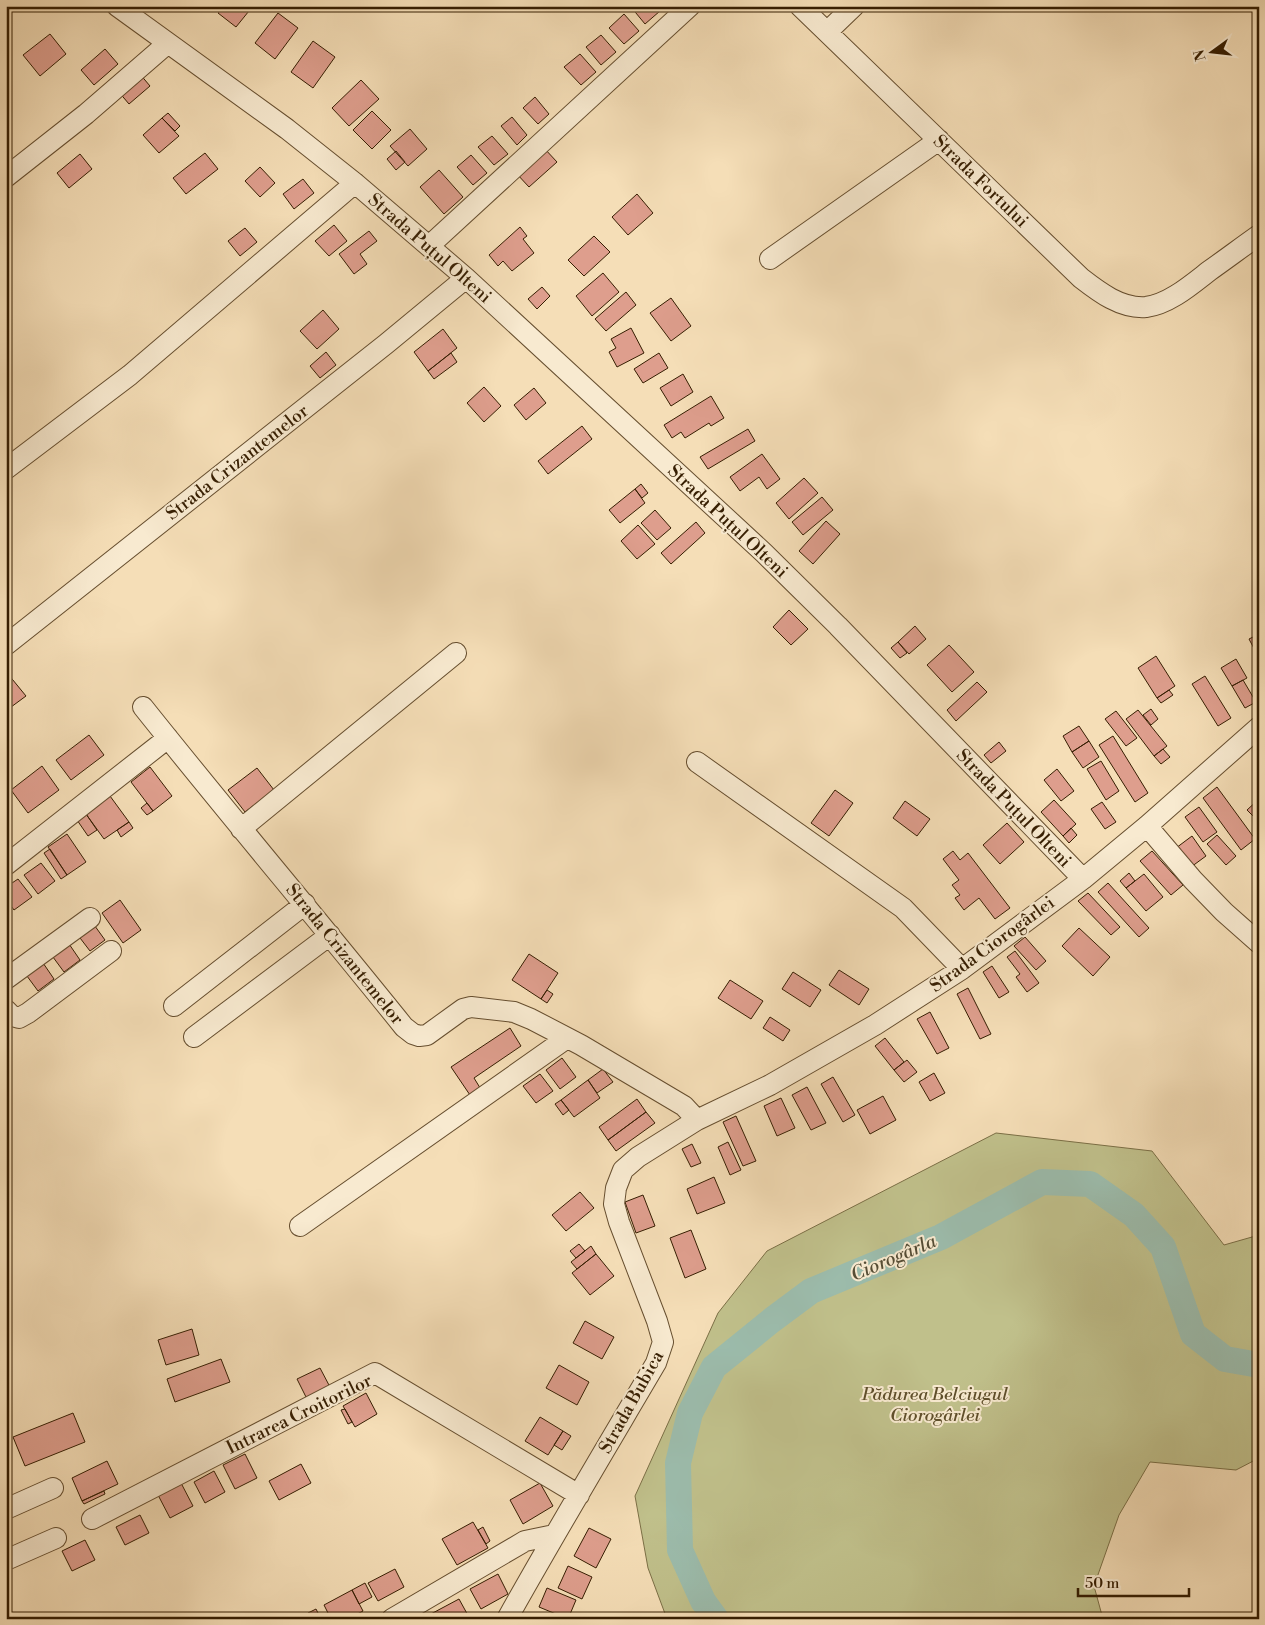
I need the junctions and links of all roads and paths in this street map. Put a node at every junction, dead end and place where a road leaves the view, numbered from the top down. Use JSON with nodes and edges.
{"nodes":[{"id":1,"x":690,"y":6,"type":"edge"},
{"id":2,"x":800,"y":6,"type":"edge"},
{"id":3,"x":854,"y":6,"type":"edge"},
{"id":4,"x":127,"y":9,"type":"edge"},
{"id":5,"x":827,"y":32,"type":"junction"},
{"id":6,"x":168,"y":43,"type":"junction"},
{"id":7,"x":939,"y":140,"type":"junction"},
{"id":8,"x":6,"y":177,"type":"edge"},
{"id":9,"x":355,"y":183,"type":"junction"},
{"id":10,"x":1259,"y":235,"type":"edge"},
{"id":11,"x":429,"y":246,"type":"junction"},
{"id":12,"x":770,"y":259,"type":"dead end"},
{"id":13,"x":466,"y":278,"type":"junction"},
{"id":14,"x":6,"y":469,"type":"edge"},
{"id":15,"x":6,"y":645,"type":"edge"},
{"id":16,"x":456,"y":653,"type":"dead end"},
{"id":17,"x":144,"y":707,"type":"dead end"},
{"id":18,"x":1259,"y":727,"type":"edge"},
{"id":19,"x":168,"y":738,"type":"junction"},
{"id":20,"x":697,"y":762,"type":"dead end"},
{"id":21,"x":1147,"y":826,"type":"junction"},
{"id":22,"x":241,"y":829,"type":"junction"},
{"id":23,"x":6,"y":865,"type":"edge"},
{"id":24,"x":1083,"y":879,"type":"junction"},
{"id":25,"x":305,"y":904,"type":"junction"},
{"id":26,"x":90,"y":918,"type":"dead end"},
{"id":27,"x":330,"y":935,"type":"junction"},
{"id":28,"x":1259,"y":943,"type":"edge"},
{"id":29,"x":111,"y":952,"type":"dead end"},
{"id":30,"x":962,"y":969,"type":"junction"},
{"id":31,"x":6,"y":979,"type":"edge"},
{"id":32,"x":174,"y":1006,"type":"dead end"},
{"id":33,"x":6,"y":1010,"type":"edge"},
{"id":34,"x":194,"y":1037,"type":"dead end"},
{"id":35,"x":567,"y":1038,"type":"junction"},
{"id":36,"x":697,"y":1120,"type":"junction"},
{"id":37,"x":300,"y":1226,"type":"dead end"},
{"id":38,"x":53,"y":1488,"type":"dead end"},
{"id":39,"x":579,"y":1495,"type":"junction"},
{"id":40,"x":6,"y":1509,"type":"edge"},
{"id":41,"x":92,"y":1519,"type":"dead end"},
{"id":42,"x":554,"y":1535,"type":"junction"},
{"id":43,"x":56,"y":1538,"type":"dead end"},
{"id":44,"x":6,"y":1560,"type":"edge"},
{"id":45,"x":392,"y":1619,"type":"edge"},
{"id":46,"x":507,"y":1619,"type":"edge"}],
"edges":[{"from":1,"to":11,"type":"street"},
{"from":2,"to":5,"type":"street","name":"Strada Fortului"},
{"from":3,"to":5,"type":"street"},
{"from":4,"to":6,"type":"street","name":"Strada Puțul Olteni"},
{"from":5,"to":7,"type":"street","name":"Strada Fortului"},
{"from":6,"to":8,"type":"street"},
{"from":6,"to":9,"type":"street","name":"Strada Puțul Olteni"},
{"from":7,"to":10,"type":"street","name":"Strada Fortului"},
{"from":7,"to":12,"type":"street"},
{"from":9,"to":11,"type":"street","name":"Strada Puțul Olteni"},
{"from":9,"to":14,"type":"street","name":"Strada Puțul Olteni"},
{"from":11,"to":13,"type":"street","name":"Strada Puțul Olteni"},
{"from":13,"to":15,"type":"street","name":"Strada Crizantemelor"},
{"from":13,"to":24,"type":"street","name":"Strada Puțul Olteni"},
{"from":16,"to":22,"type":"street"},
{"from":17,"to":19,"type":"street","name":"Strada Crizantemelor"},
{"from":18,"to":21,"type":"street","name":"Strada Ciorogârlei"},
{"from":19,"to":22,"type":"street","name":"Strada Crizantemelor"},
{"from":19,"to":23,"type":"street"},
{"from":20,"to":30,"type":"street"},
{"from":21,"to":24,"type":"street","name":"Strada Ciorogârlei"},
{"from":21,"to":28,"type":"street"},
{"from":22,"to":25,"type":"street","name":"Strada Crizantemelor"},
{"from":24,"to":30,"type":"street","name":"Strada Ciorogârlei"},
{"from":25,"to":27,"type":"street","name":"Strada Crizantemelor"},
{"from":25,"to":32,"type":"street"},
{"from":26,"to":31,"type":"street"},
{"from":27,"to":34,"type":"street"},
{"from":27,"to":35,"type":"street","name":"Strada Crizantemelor"},
{"from":29,"to":33,"type":"street"},
{"from":30,"to":36,"type":"street","name":"Strada Ciorogârlei"},
{"from":35,"to":36,"type":"street","name":"Strada Crizantemelor"},
{"from":35,"to":37,"type":"street"},
{"from":36,"to":39,"type":"street","name":"Strada Bubica"},
{"from":38,"to":40,"type":"street"},
{"from":39,"to":41,"type":"street","name":"Intrarea Croitorilor"},
{"from":39,"to":42,"type":"street","name":"Strada Bubica"},
{"from":42,"to":45,"type":"street"},
{"from":42,"to":46,"type":"street","name":"Strada Bubica"},
{"from":43,"to":44,"type":"street"}]}
